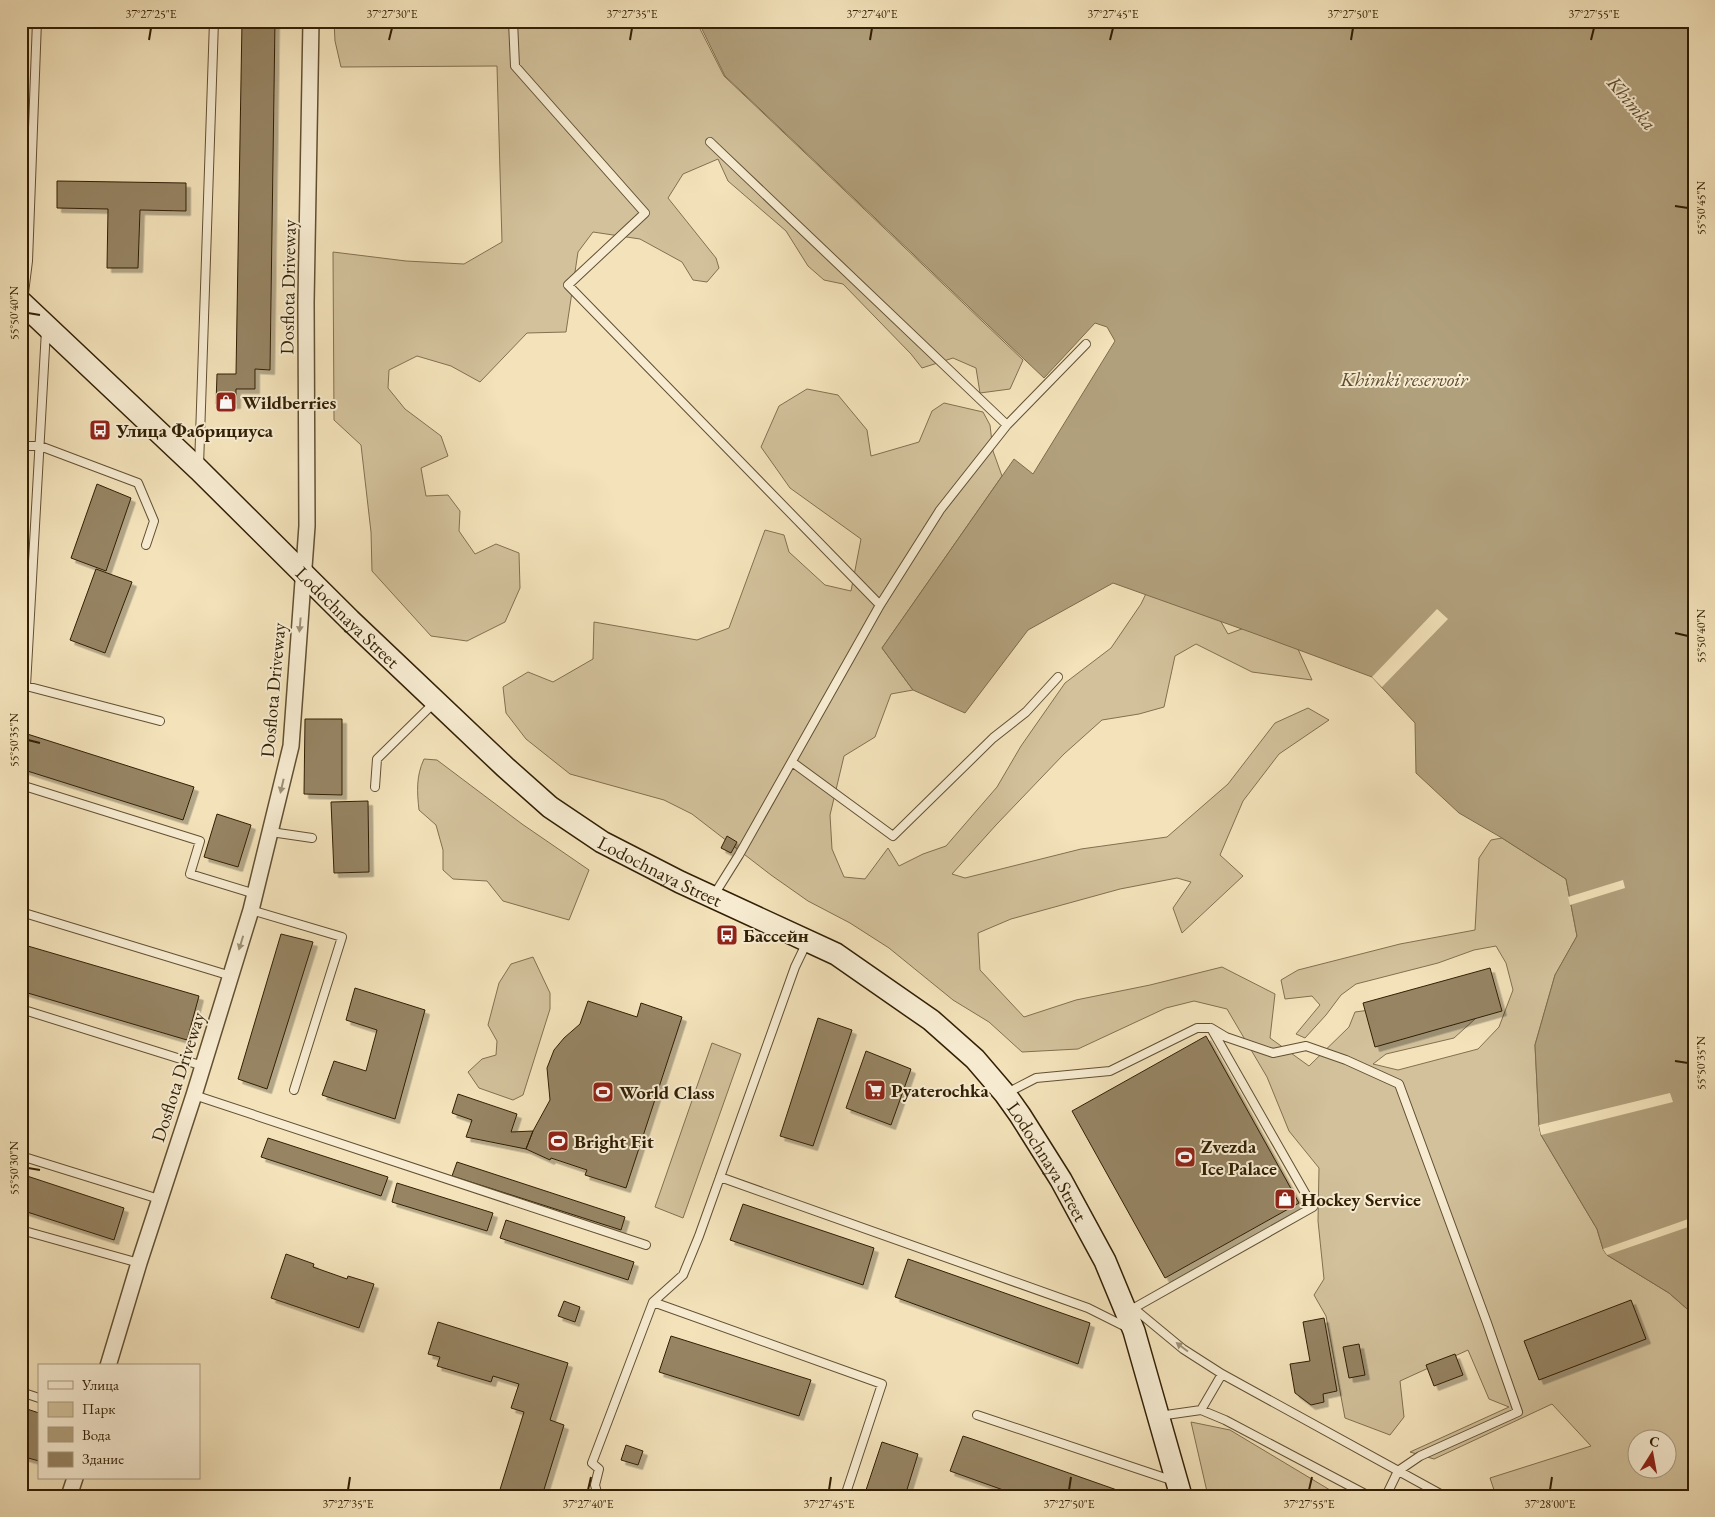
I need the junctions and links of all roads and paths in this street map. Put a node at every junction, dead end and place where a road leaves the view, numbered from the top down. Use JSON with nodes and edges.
{"nodes":[{"id":1,"x":37,"y":21,"type":"edge"},
{"id":2,"x":214,"y":21,"type":"edge"},
{"id":3,"x":311,"y":21,"type":"edge"},
{"id":4,"x":513,"y":21,"type":"edge"},
{"id":5,"x":710,"y":142,"type":"dead end"},
{"id":6,"x":22,"y":303,"type":"edge"},
{"id":7,"x":46,"y":326,"type":"junction"},
{"id":8,"x":1086,"y":344,"type":"dead end"},
{"id":9,"x":1007,"y":425,"type":"junction"},
{"id":10,"x":21,"y":446,"type":"edge"},
{"id":11,"x":40,"y":446,"type":"junction"},
{"id":12,"x":198,"y":470,"type":"junction"},
{"id":13,"x":146,"y":545,"type":"dead end"},
{"id":14,"x":304,"y":576,"type":"junction"},
{"id":15,"x":880,"y":605,"type":"junction"},
{"id":16,"x":1058,"y":678,"type":"dead end"},
{"id":17,"x":436,"y":701,"type":"junction"},
{"id":18,"x":160,"y":721,"type":"dead end"},
{"id":19,"x":792,"y":762,"type":"junction"},
{"id":20,"x":21,"y":785,"type":"edge"},
{"id":21,"x":375,"y":787,"type":"dead end"},
{"id":22,"x":271,"y":832,"type":"junction"},
{"id":23,"x":312,"y":838,"type":"dead end"},
{"id":24,"x":255,"y":894,"type":"junction"},
{"id":25,"x":713,"y":897,"type":"junction"},
{"id":26,"x":251,"y":910,"type":"junction"},
{"id":27,"x":21,"y":912,"type":"edge"},
{"id":28,"x":808,"y":940,"type":"junction"},
{"id":29,"x":231,"y":976,"type":"junction"},
{"id":30,"x":21,"y":1009,"type":"edge"},
{"id":31,"x":1211,"y":1028,"type":"junction"},
{"id":32,"x":203,"y":1066,"type":"junction"},
{"id":33,"x":294,"y":1090,"type":"dead end"},
{"id":34,"x":1005,"y":1094,"type":"junction"},
{"id":35,"x":194,"y":1095,"type":"junction"},
{"id":36,"x":21,"y":1156,"type":"edge"},
{"id":37,"x":720,"y":1177,"type":"junction"},
{"id":38,"x":159,"y":1199,"type":"junction"},
{"id":39,"x":21,"y":1230,"type":"edge"},
{"id":40,"x":646,"y":1245,"type":"dead end"},
{"id":41,"x":139,"y":1263,"type":"junction"},
{"id":42,"x":652,"y":1302,"type":"junction"},
{"id":43,"x":1127,"y":1303,"type":"junction"},
{"id":44,"x":1134,"y":1331,"type":"junction"},
{"id":45,"x":109,"y":1364,"type":"edge"},
{"id":46,"x":1222,"y":1374,"type":"junction"},
{"id":47,"x":21,"y":1392,"type":"edge"},
{"id":48,"x":38,"y":1398,"type":"edge"},
{"id":49,"x":1201,"y":1410,"type":"junction"},
{"id":50,"x":977,"y":1415,"type":"dead end"},
{"id":51,"x":1159,"y":1416,"type":"junction"},
{"id":52,"x":1398,"y":1471,"type":"junction"},
{"id":53,"x":74,"y":1480,"type":"edge"},
{"id":54,"x":1179,"y":1489,"type":"edge"},
{"id":55,"x":69,"y":1496,"type":"edge"},
{"id":56,"x":598,"y":1496,"type":"edge"},
{"id":57,"x":845,"y":1496,"type":"edge"},
{"id":58,"x":1369,"y":1496,"type":"edge"},
{"id":59,"x":1386,"y":1496,"type":"edge"},
{"id":60,"x":1444,"y":1496,"type":"edge"}],
"edges":[{"from":1,"to":6,"type":"lane"},
{"from":2,"to":12,"type":"lane"},
{"from":3,"to":14,"type":"street","name":"Dosflota Driveway"},
{"from":4,"to":15,"type":"lane"},
{"from":5,"to":9,"type":"lane"},
{"from":6,"to":7,"type":"street","name":"Lodochnaya Street"},
{"from":7,"to":11,"type":"lane"},
{"from":7,"to":12,"type":"street","name":"Lodochnaya Street"},
{"from":8,"to":9,"type":"lane"},
{"from":9,"to":15,"type":"lane"},
{"from":10,"to":11,"type":"lane"},
{"from":11,"to":13,"type":"lane"},
{"from":11,"to":18,"type":"lane"},
{"from":12,"to":14,"type":"street","name":"Lodochnaya Street"},
{"from":14,"to":17,"type":"street","name":"Lodochnaya Street"},
{"from":14,"to":22,"type":"street","name":"Dosflota Driveway","one_way":true},
{"from":15,"to":19,"type":"lane"},
{"from":16,"to":19,"type":"lane"},
{"from":17,"to":21,"type":"lane"},
{"from":17,"to":25,"type":"street","name":"Lodochnaya Street"},
{"from":19,"to":25,"type":"lane"},
{"from":20,"to":24,"type":"lane"},
{"from":22,"to":23,"type":"lane"},
{"from":22,"to":24,"type":"street","name":"Dosflota Driveway"},
{"from":24,"to":26,"type":"street","name":"Dosflota Driveway"},
{"from":25,"to":28,"type":"street","name":"Lodochnaya Street"},
{"from":26,"to":29,"type":"street","name":"Dosflota Driveway","one_way":true},
{"from":26,"to":33,"type":"lane"},
{"from":27,"to":29,"type":"lane"},
{"from":28,"to":34,"type":"street","name":"Lodochnaya Street"},
{"from":28,"to":37,"type":"lane"},
{"from":29,"to":32,"type":"street","name":"Dosflota Driveway"},
{"from":30,"to":32,"type":"lane"},
{"from":31,"to":34,"type":"lane"},
{"from":31,"to":43,"type":"lane"},
{"from":31,"to":52,"type":"lane"},
{"from":32,"to":35,"type":"street","name":"Dosflota Driveway"},
{"from":34,"to":43,"type":"street","name":"Lodochnaya Street"},
{"from":35,"to":38,"type":"street","name":"Dosflota Driveway"},
{"from":35,"to":40,"type":"lane"},
{"from":36,"to":38,"type":"lane"},
{"from":37,"to":42,"type":"lane"},
{"from":37,"to":44,"type":"lane"},
{"from":38,"to":41,"type":"street","name":"Dosflota Driveway"},
{"from":39,"to":41,"type":"lane"},
{"from":41,"to":45,"type":"street","name":"Dosflota Driveway"},
{"from":42,"to":56,"type":"lane"},
{"from":42,"to":57,"type":"lane"},
{"from":43,"to":44,"type":"street","name":"Lodochnaya Street"},
{"from":46,"to":43,"type":"lane","one_way":true},
{"from":44,"to":51,"type":"street","name":"Lodochnaya Street"},
{"from":46,"to":49,"type":"lane"},
{"from":46,"to":52,"type":"lane"},
{"from":47,"to":48,"type":"lane"},
{"from":49,"to":51,"type":"lane"},
{"from":49,"to":58,"type":"lane"},
{"from":50,"to":54,"type":"lane"},
{"from":51,"to":54,"type":"street","name":"Lodochnaya Street"},
{"from":52,"to":59,"type":"lane"},
{"from":52,"to":60,"type":"lane"},
{"from":53,"to":55,"type":"street"}]}
